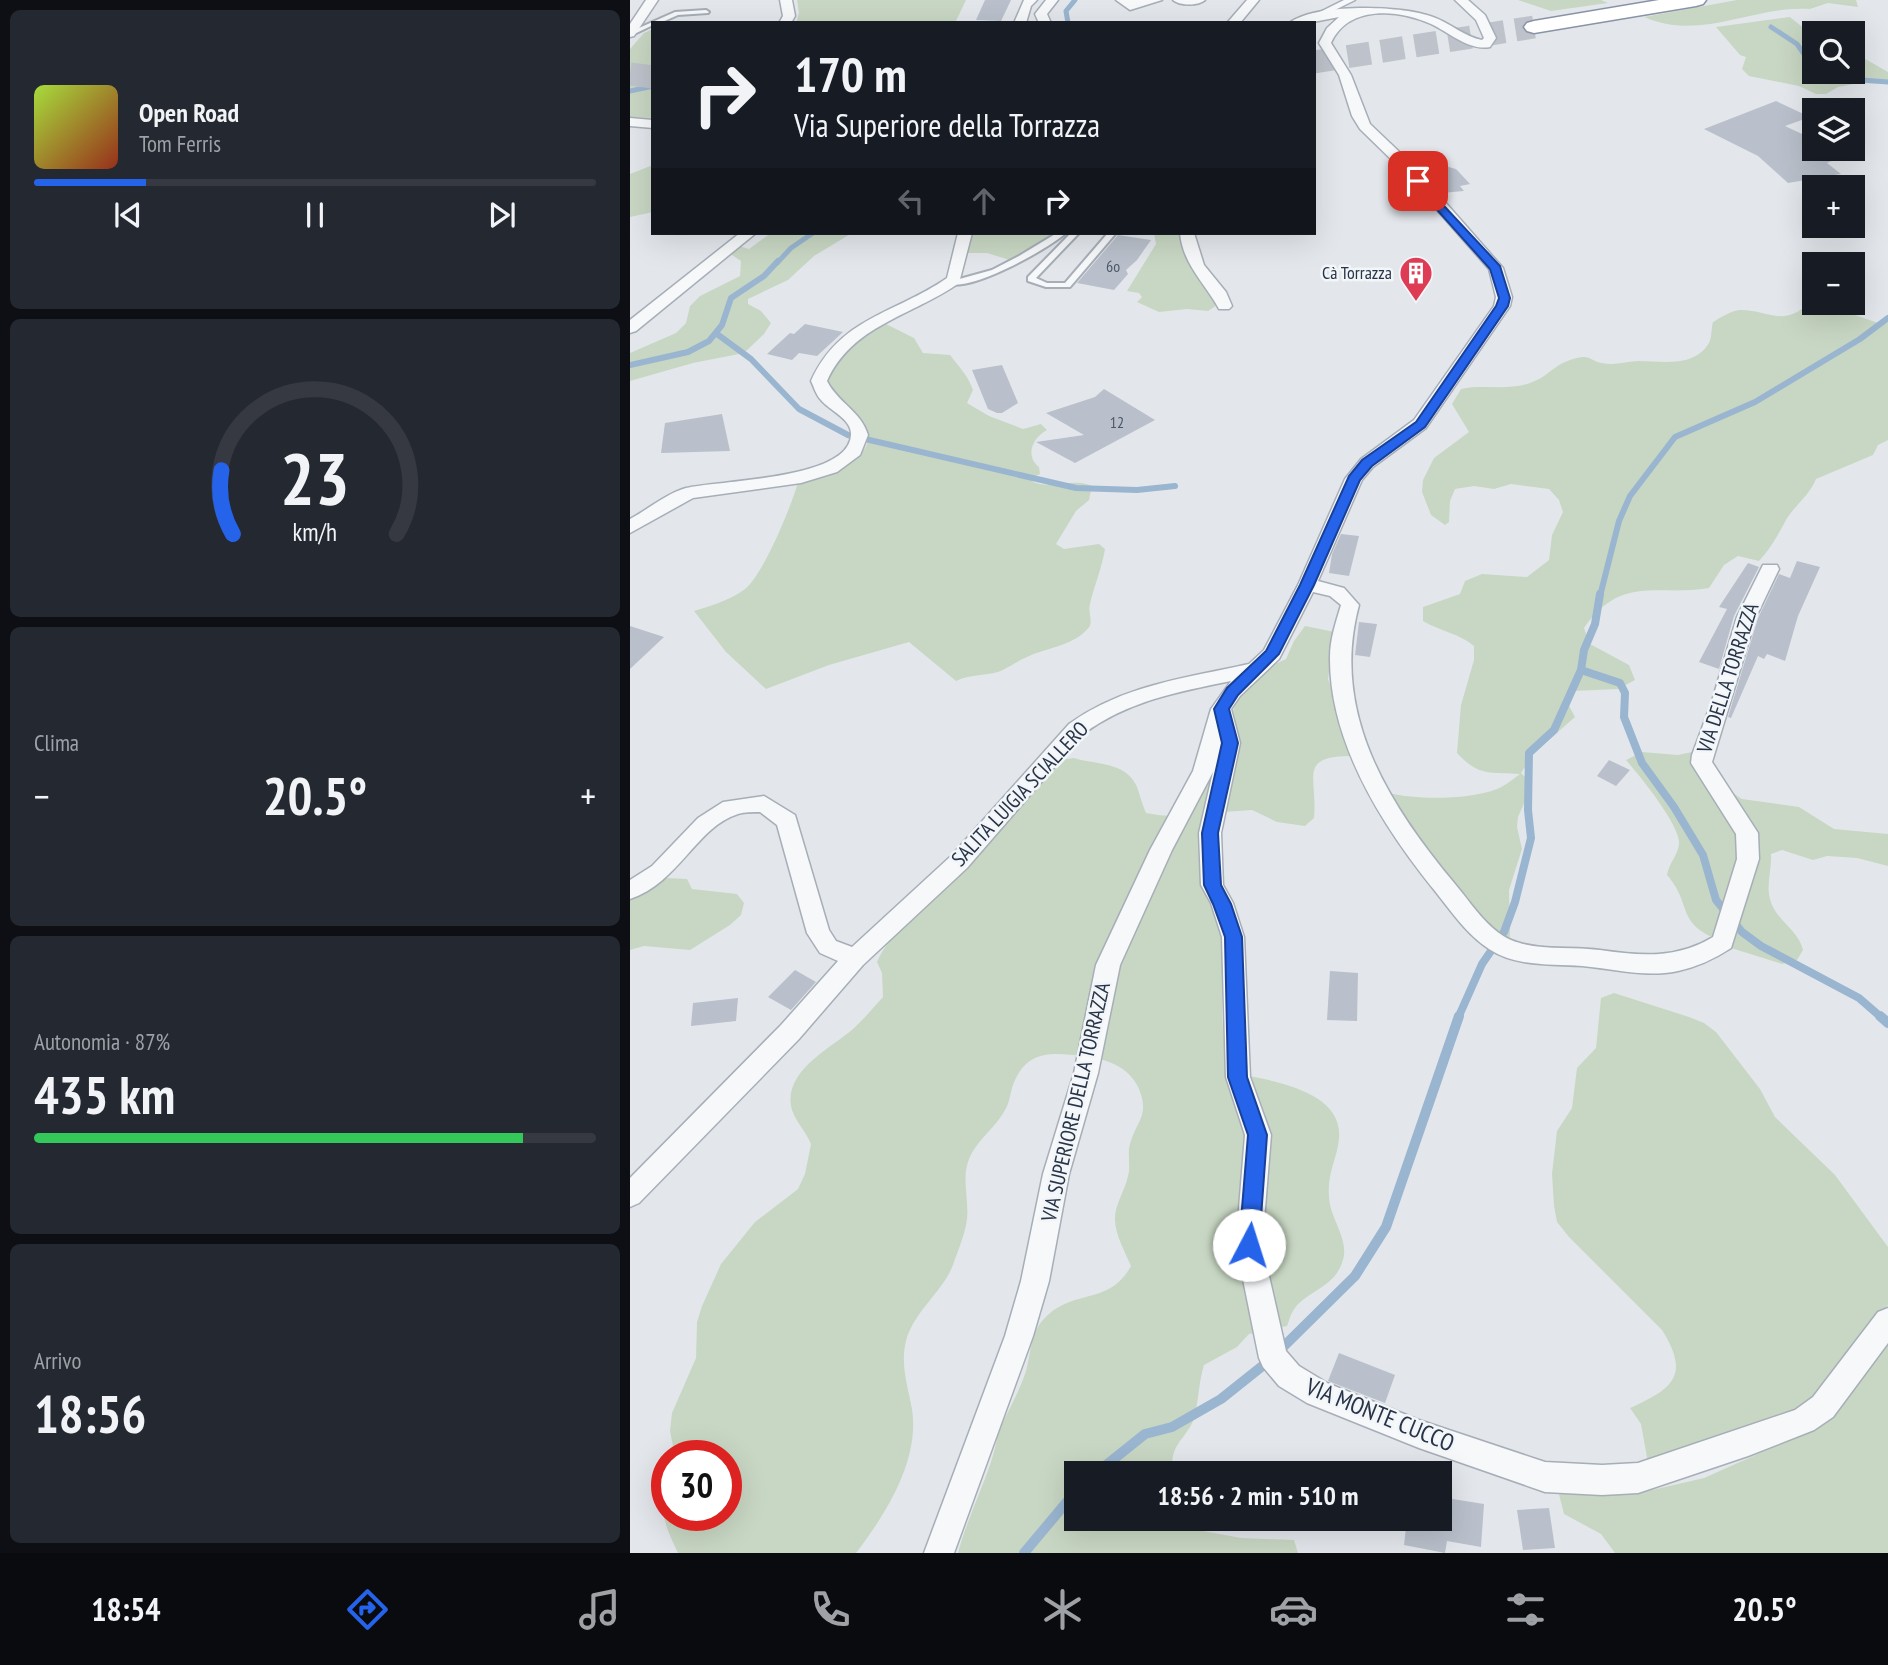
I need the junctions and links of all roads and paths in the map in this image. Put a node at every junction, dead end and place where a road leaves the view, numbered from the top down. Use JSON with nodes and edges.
{"nodes":[{"id":1,"x":786,"y":0,"type":"edge"},
{"id":2,"x":1031,"y":0,"type":"edge"},
{"id":3,"x":1052,"y":0,"type":"edge"},
{"id":4,"x":1122,"y":0,"type":"edge"},
{"id":5,"x":1156,"y":0,"type":"edge"},
{"id":6,"x":1178,"y":0,"type":"edge"},
{"id":7,"x":1199,"y":0,"type":"edge"},
{"id":8,"x":1238,"y":0,"type":"edge"},
{"id":9,"x":1253,"y":0,"type":"edge"},
{"id":10,"x":1461,"y":0,"type":"edge"},
{"id":11,"x":1696,"y":0,"type":"edge"},
{"id":12,"x":649,"y":5,"type":"edge"},
{"id":13,"x":1356,"y":6,"type":"edge"},
{"id":14,"x":706,"y":12,"type":"dead end"},
{"id":15,"x":658,"y":21,"type":"edge"},
{"id":16,"x":786,"y":21,"type":"edge"},
{"id":17,"x":1021,"y":21,"type":"edge"},
{"id":18,"x":1044,"y":21,"type":"edge"},
{"id":19,"x":1224,"y":21,"type":"edge"},
{"id":20,"x":1235,"y":21,"type":"edge"},
{"id":21,"x":1301,"y":21,"type":"edge"},
{"id":22,"x":651,"y":23,"type":"edge"},
{"id":23,"x":631,"y":25,"type":"edge"},
{"id":24,"x":1534,"y":27,"type":"tunnel mouth"},
{"id":25,"x":630,"y":122,"type":"edge"},
{"id":26,"x":651,"y":124,"type":"edge"},
{"id":27,"x":746,"y":235,"type":"edge"},
{"id":28,"x":965,"y":235,"type":"edge"},
{"id":29,"x":1059,"y":235,"type":"edge"},
{"id":30,"x":1072,"y":235,"type":"edge"},
{"id":31,"x":1110,"y":235,"type":"edge"},
{"id":32,"x":1187,"y":235,"type":"edge"},
{"id":33,"x":949,"y":284,"type":"junction"},
{"id":34,"x":1224,"y":306,"type":"dead end"},
{"id":35,"x":630,"y":328,"type":"edge"},
{"id":36,"x":630,"y":527,"type":"edge"},
{"id":37,"x":1770,"y":569,"type":"dead end"},
{"id":38,"x":1307,"y":585,"type":"junction"},
{"id":39,"x":1254,"y":670,"type":"junction"},
{"id":40,"x":1221,"y":709,"type":"junction"},
{"id":41,"x":630,"y":890,"type":"edge"},
{"id":42,"x":855,"y":958,"type":"junction"},
{"id":43,"x":630,"y":1195,"type":"edge"},
{"id":44,"x":1888,"y":1321,"type":"edge"},
{"id":45,"x":939,"y":1553,"type":"edge"}],
"edges":[{"from":1,"to":16,"type":"street"},
{"from":2,"to":17,"type":"street"},
{"from":3,"to":18,"type":"street"},
{"from":4,"to":5,"type":"street"},
{"from":6,"to":7,"type":"street"},
{"from":8,"to":19,"type":"street"},
{"from":9,"to":20,"type":"street"},
{"from":10,"to":13,"type":"street"},
{"from":11,"to":24,"type":"highway"},
{"from":12,"to":23,"type":"street"},
{"from":13,"to":21,"type":"street"},
{"from":13,"to":38,"type":"street"},
{"from":14,"to":15,"type":"lane"},
{"from":22,"to":23,"type":"lane"},
{"from":25,"to":26,"type":"street"},
{"from":27,"to":35,"type":"street"},
{"from":28,"to":33,"type":"street"},
{"from":29,"to":33,"type":"lane"},
{"from":30,"to":31,"type":"lane"},
{"from":32,"to":34,"type":"street"},
{"from":33,"to":36,"type":"street"},
{"from":37,"to":38,"type":"street","name":"VIA DELLA TORRAZZA"},
{"from":38,"to":39,"type":"street"},
{"from":39,"to":40,"type":"street","name":"VIA SUPERIORE DELLA TORRAZZA"},
{"from":39,"to":42,"type":"street","name":"SALITA LUIGIA SCIALLERO"},
{"from":40,"to":44,"type":"street","name":"VIA MONTE CUCCO"},
{"from":40,"to":45,"type":"street","name":"VIA SUPERIORE DELLA TORRAZZA"},
{"from":41,"to":42,"type":"street"},
{"from":42,"to":43,"type":"street","name":"SALITA LUIGIA SCIALLERO"}]}
